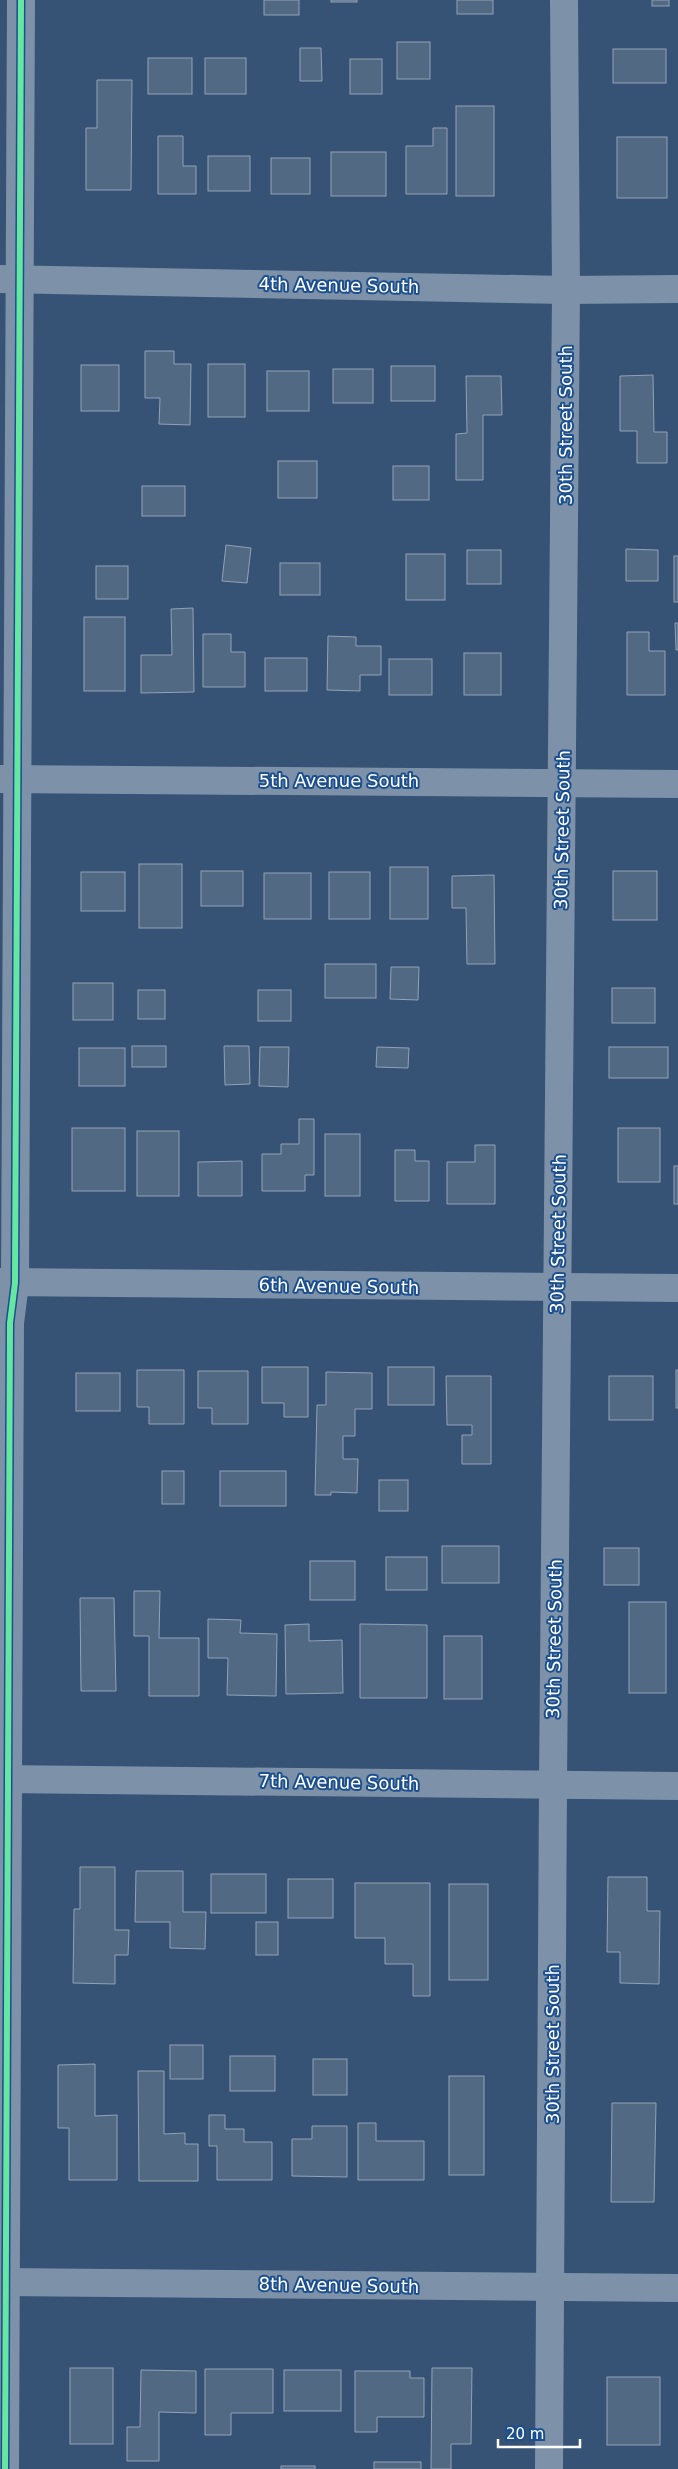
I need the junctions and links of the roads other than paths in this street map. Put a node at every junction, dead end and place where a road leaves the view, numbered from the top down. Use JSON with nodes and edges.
{"nodes":[{"id":1,"x":22,"y":0,"type":"edge"},
{"id":2,"x":564,"y":0,"type":"edge"},
{"id":3,"x":10,"y":279,"type":"edge"},
{"id":4,"x":678,"y":289,"type":"edge"},
{"id":5,"x":566,"y":290,"type":"junction"},
{"id":6,"x":8,"y":778,"type":"edge"},
{"id":7,"x":563,"y":782,"type":"junction"},
{"id":8,"x":678,"y":784,"type":"edge"},
{"id":9,"x":7,"y":1283,"type":"edge"},
{"id":10,"x":558,"y":1288,"type":"junction"},
{"id":11,"x":678,"y":1288,"type":"edge"},
{"id":12,"x":4,"y":1778,"type":"edge"},
{"id":13,"x":552,"y":1785,"type":"junction"},
{"id":14,"x":678,"y":1786,"type":"edge"},
{"id":15,"x":3,"y":2282,"type":"edge"},
{"id":16,"x":551,"y":2287,"type":"junction"},
{"id":17,"x":678,"y":2288,"type":"edge"},
{"id":18,"x":5,"y":2469,"type":"edge"},
{"id":19,"x":549,"y":2469,"type":"edge"}],
"edges":[{"from":1,"to":3,"type":"street"},
{"from":2,"to":5,"type":"street","name":"30th Street South"},
{"from":3,"to":5,"type":"street","name":"4th Avenue South"},
{"from":3,"to":6,"type":"street"},
{"from":4,"to":5,"type":"street","name":"4th Avenue South"},
{"from":5,"to":7,"type":"street","name":"30th Street South"},
{"from":6,"to":7,"type":"street","name":"5th Avenue South"},
{"from":6,"to":9,"type":"street"},
{"from":7,"to":8,"type":"street","name":"5th Avenue South"},
{"from":7,"to":10,"type":"street","name":"30th Street South"},
{"from":9,"to":10,"type":"street","name":"6th Avenue South"},
{"from":9,"to":12,"type":"street"},
{"from":10,"to":11,"type":"street","name":"6th Avenue South"},
{"from":10,"to":13,"type":"street","name":"30th Street South"},
{"from":12,"to":13,"type":"street","name":"7th Avenue South"},
{"from":12,"to":15,"type":"street"},
{"from":13,"to":14,"type":"street","name":"7th Avenue South"},
{"from":13,"to":16,"type":"street","name":"30th Street South"},
{"from":15,"to":16,"type":"street","name":"8th Avenue South"},
{"from":15,"to":18,"type":"street"},
{"from":16,"to":17,"type":"street","name":"8th Avenue South"},
{"from":16,"to":19,"type":"street","name":"30th Street South"}]}
